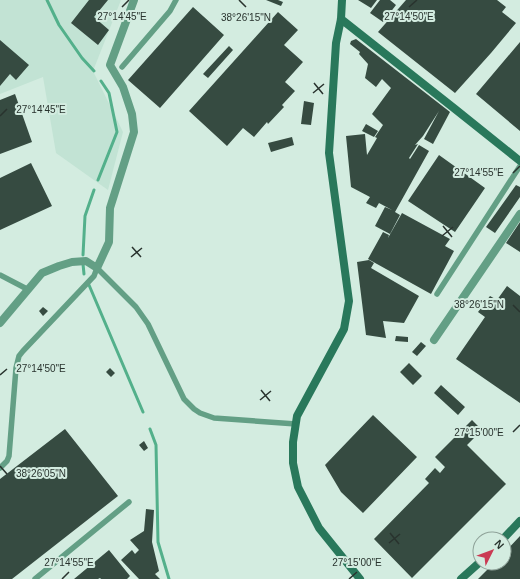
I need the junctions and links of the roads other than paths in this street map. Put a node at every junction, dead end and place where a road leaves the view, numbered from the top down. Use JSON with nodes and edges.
{"nodes":[{"id":1,"x":134,"y":0,"type":"edge"},
{"id":2,"x":176,"y":0,"type":"edge"},
{"id":3,"x":342,"y":0,"type":"edge"},
{"id":4,"x":341,"y":19,"type":"junction"},
{"id":5,"x":122,"y":67,"type":"dead end"},
{"id":6,"x":520,"y":161,"type":"edge"},
{"id":7,"x":520,"y":166,"type":"edge"},
{"id":8,"x":520,"y":214,"type":"edge"},
{"id":9,"x":97,"y":268,"type":"junction"},
{"id":10,"x":0,"y":275,"type":"edge"},
{"id":11,"x":27,"y":289,"type":"junction"},
{"id":12,"x":437,"y":294,"type":"dead end"},
{"id":13,"x":0,"y":323,"type":"edge"},
{"id":14,"x":434,"y":340,"type":"dead end"},
{"id":15,"x":296,"y":424,"type":"junction"},
{"id":16,"x":0,"y":468,"type":"edge"},
{"id":17,"x":129,"y":502,"type":"dead end"},
{"id":18,"x":520,"y":522,"type":"edge"},
{"id":19,"x":511,"y":531,"type":"edge"},
{"id":20,"x":472,"y":569,"type":"edge"},
{"id":21,"x":35,"y":579,"type":"edge"},
{"id":22,"x":360,"y":579,"type":"edge"},
{"id":23,"x":461,"y":579,"type":"edge"}],
"edges":[{"from":1,"to":9,"type":"street"},
{"from":2,"to":5,"type":"lane"},
{"from":3,"to":4,"type":"street"},
{"from":4,"to":6,"type":"street"},
{"from":4,"to":15,"type":"street"},
{"from":7,"to":12,"type":"lane"},
{"from":8,"to":14,"type":"street"},
{"from":9,"to":11,"type":"street"},
{"from":9,"to":15,"type":"lane"},
{"from":9,"to":16,"type":"lane"},
{"from":10,"to":11,"type":"lane"},
{"from":11,"to":13,"type":"street"},
{"from":15,"to":22,"type":"street"},
{"from":17,"to":21,"type":"lane"},
{"from":18,"to":19,"type":"street"},
{"from":20,"to":23,"type":"street"}]}
